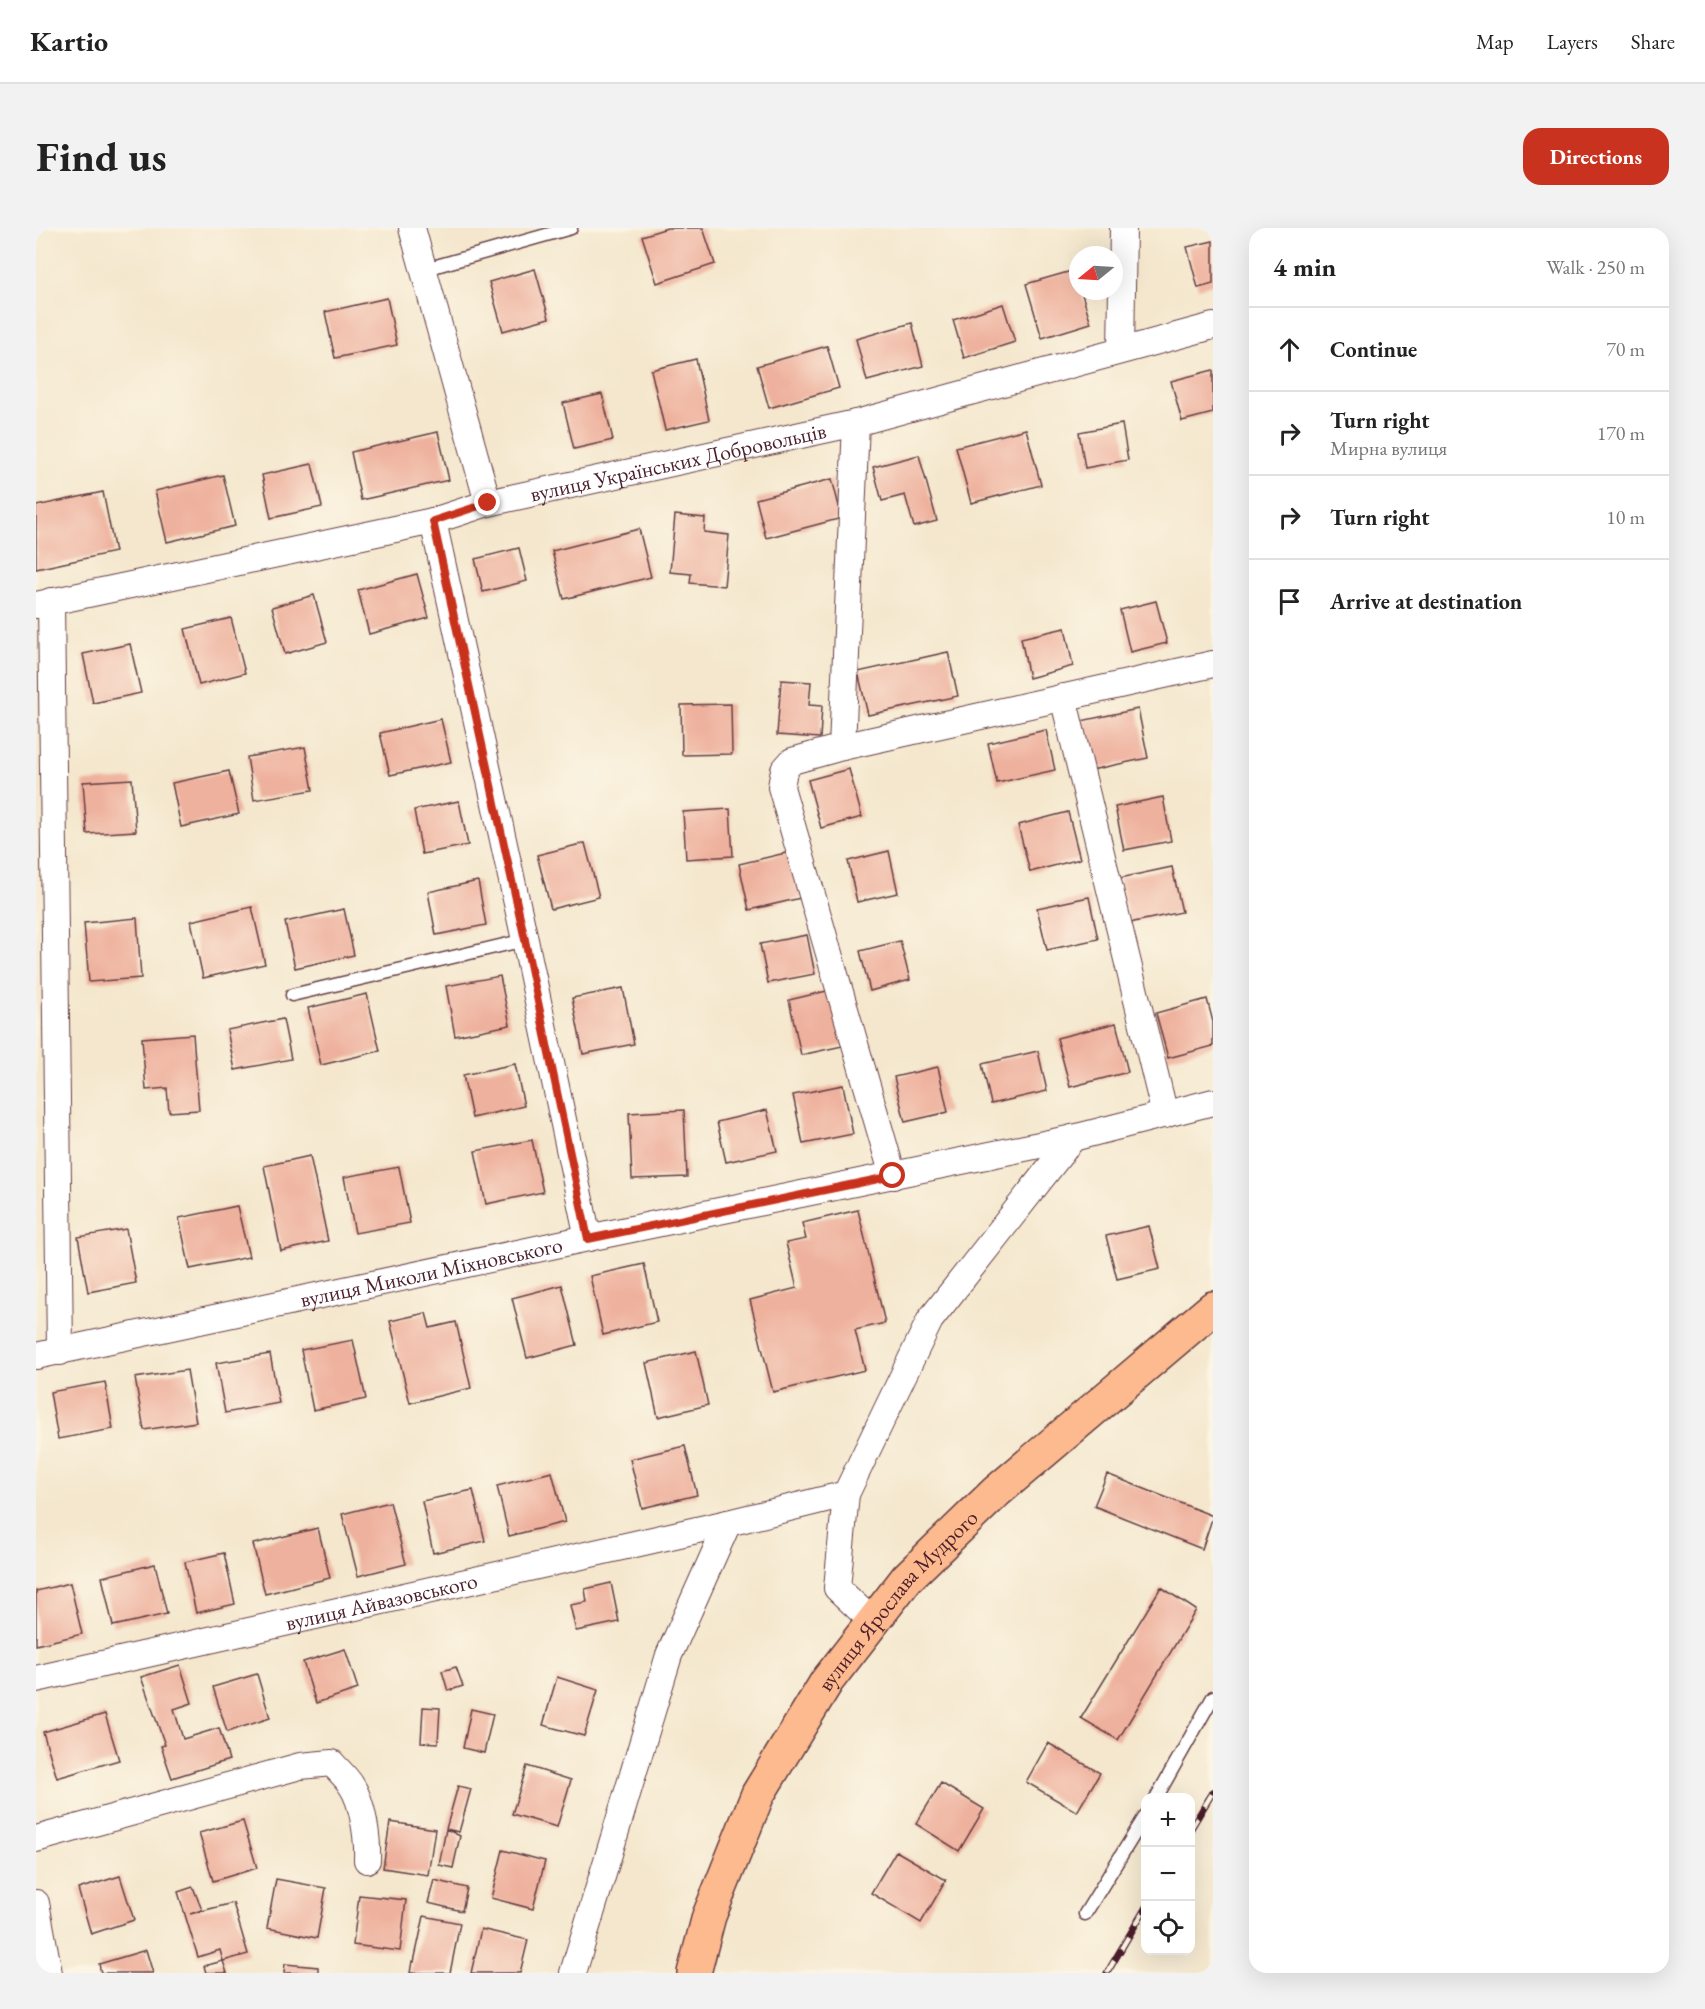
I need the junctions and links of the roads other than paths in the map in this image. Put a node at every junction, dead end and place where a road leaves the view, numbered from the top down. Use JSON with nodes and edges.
{"nodes":[{"id":1,"x":411,"y":228,"type":"edge"},
{"id":2,"x":572,"y":228,"type":"edge"},
{"id":3,"x":1124,"y":228,"type":"edge"},
{"id":4,"x":422,"y":270,"type":"junction"},
{"id":5,"x":1213,"y":326,"type":"edge"},
{"id":6,"x":1121,"y":350,"type":"junction"},
{"id":7,"x":856,"y":423,"type":"junction"},
{"id":8,"x":488,"y":503,"type":"junction"},
{"id":9,"x":433,"y":521,"type":"junction"},
{"id":10,"x":43,"y":603,"type":"edge"},
{"id":11,"x":1213,"y":664,"type":"edge"},
{"id":12,"x":1063,"y":697,"type":"junction"},
{"id":13,"x":842,"y":747,"type":"junction"},
{"id":14,"x":525,"y":940,"type":"junction"},
{"id":15,"x":292,"y":995,"type":"dead end"},
{"id":16,"x":1213,"y":1102,"type":"edge"},
{"id":17,"x":1165,"y":1115,"type":"junction"},
{"id":18,"x":1073,"y":1138,"type":"junction"},
{"id":19,"x":893,"y":1176,"type":"junction"},
{"id":20,"x":588,"y":1239,"type":"junction"},
{"id":21,"x":1213,"y":1308,"type":"edge"},
{"id":22,"x":48,"y":1354,"type":"edge"},
{"id":23,"x":846,"y":1494,"type":"junction"},
{"id":24,"x":728,"y":1523,"type":"junction"},
{"id":25,"x":873,"y":1622,"type":"junction"},
{"id":26,"x":36,"y":1679,"type":"edge"},
{"id":27,"x":1213,"y":1697,"type":"edge"},
{"id":28,"x":1158,"y":1793,"type":"edge"},
{"id":29,"x":1141,"y":1823,"type":"edge"},
{"id":30,"x":36,"y":1839,"type":"edge"},
{"id":31,"x":367,"y":1860,"type":"dead end"},
{"id":32,"x":36,"y":1903,"type":"edge"},
{"id":33,"x":1085,"y":1914,"type":"dead end"},
{"id":34,"x":49,"y":1973,"type":"edge"},
{"id":35,"x":573,"y":1973,"type":"edge"},
{"id":36,"x":694,"y":1973,"type":"edge"}],
"edges":[{"from":1,"to":4,"type":"street"},
{"from":2,"to":4,"type":"lane"},
{"from":3,"to":6,"type":"street"},
{"from":4,"to":8,"type":"street"},
{"from":5,"to":6,"type":"street","name":"вулиця Українських Добровольців"},
{"from":6,"to":7,"type":"street","name":"вулиця Українських Добровольців"},
{"from":7,"to":8,"type":"street","name":"вулиця Українських Добровольців"},
{"from":7,"to":13,"type":"street"},
{"from":8,"to":9,"type":"street","name":"вулиця Українських Добровольців"},
{"from":9,"to":10,"type":"street","name":"вулиця Українських Добровольців"},
{"from":9,"to":14,"type":"street"},
{"from":10,"to":22,"type":"street"},
{"from":11,"to":12,"type":"street"},
{"from":12,"to":13,"type":"street"},
{"from":12,"to":17,"type":"street"},
{"from":13,"to":19,"type":"street"},
{"from":14,"to":15,"type":"lane"},
{"from":14,"to":20,"type":"street"},
{"from":16,"to":17,"type":"street","name":"вулиця Миколи Міхновського"},
{"from":17,"to":18,"type":"street","name":"вулиця Миколи Міхновського"},
{"from":18,"to":19,"type":"street","name":"вулиця Миколи Міхновського"},
{"from":18,"to":23,"type":"street"},
{"from":19,"to":20,"type":"street","name":"вулиця Миколи Міхновського"},
{"from":20,"to":22,"type":"street","name":"вулиця Миколи Міхновського"},
{"from":21,"to":25,"type":"highway","name":"вулиця Ярослава Мудрого"},
{"from":23,"to":24,"type":"street","name":"вулиця Айвазовського"},
{"from":23,"to":25,"type":"street"},
{"from":24,"to":26,"type":"street","name":"вулиця Айвазовського"},
{"from":24,"to":35,"type":"street"},
{"from":25,"to":36,"type":"highway","name":"вулиця Ярослава Мудрого"},
{"from":27,"to":28,"type":"lane"},
{"from":29,"to":33,"type":"lane"},
{"from":30,"to":31,"type":"street"},
{"from":32,"to":34,"type":"street"}]}
